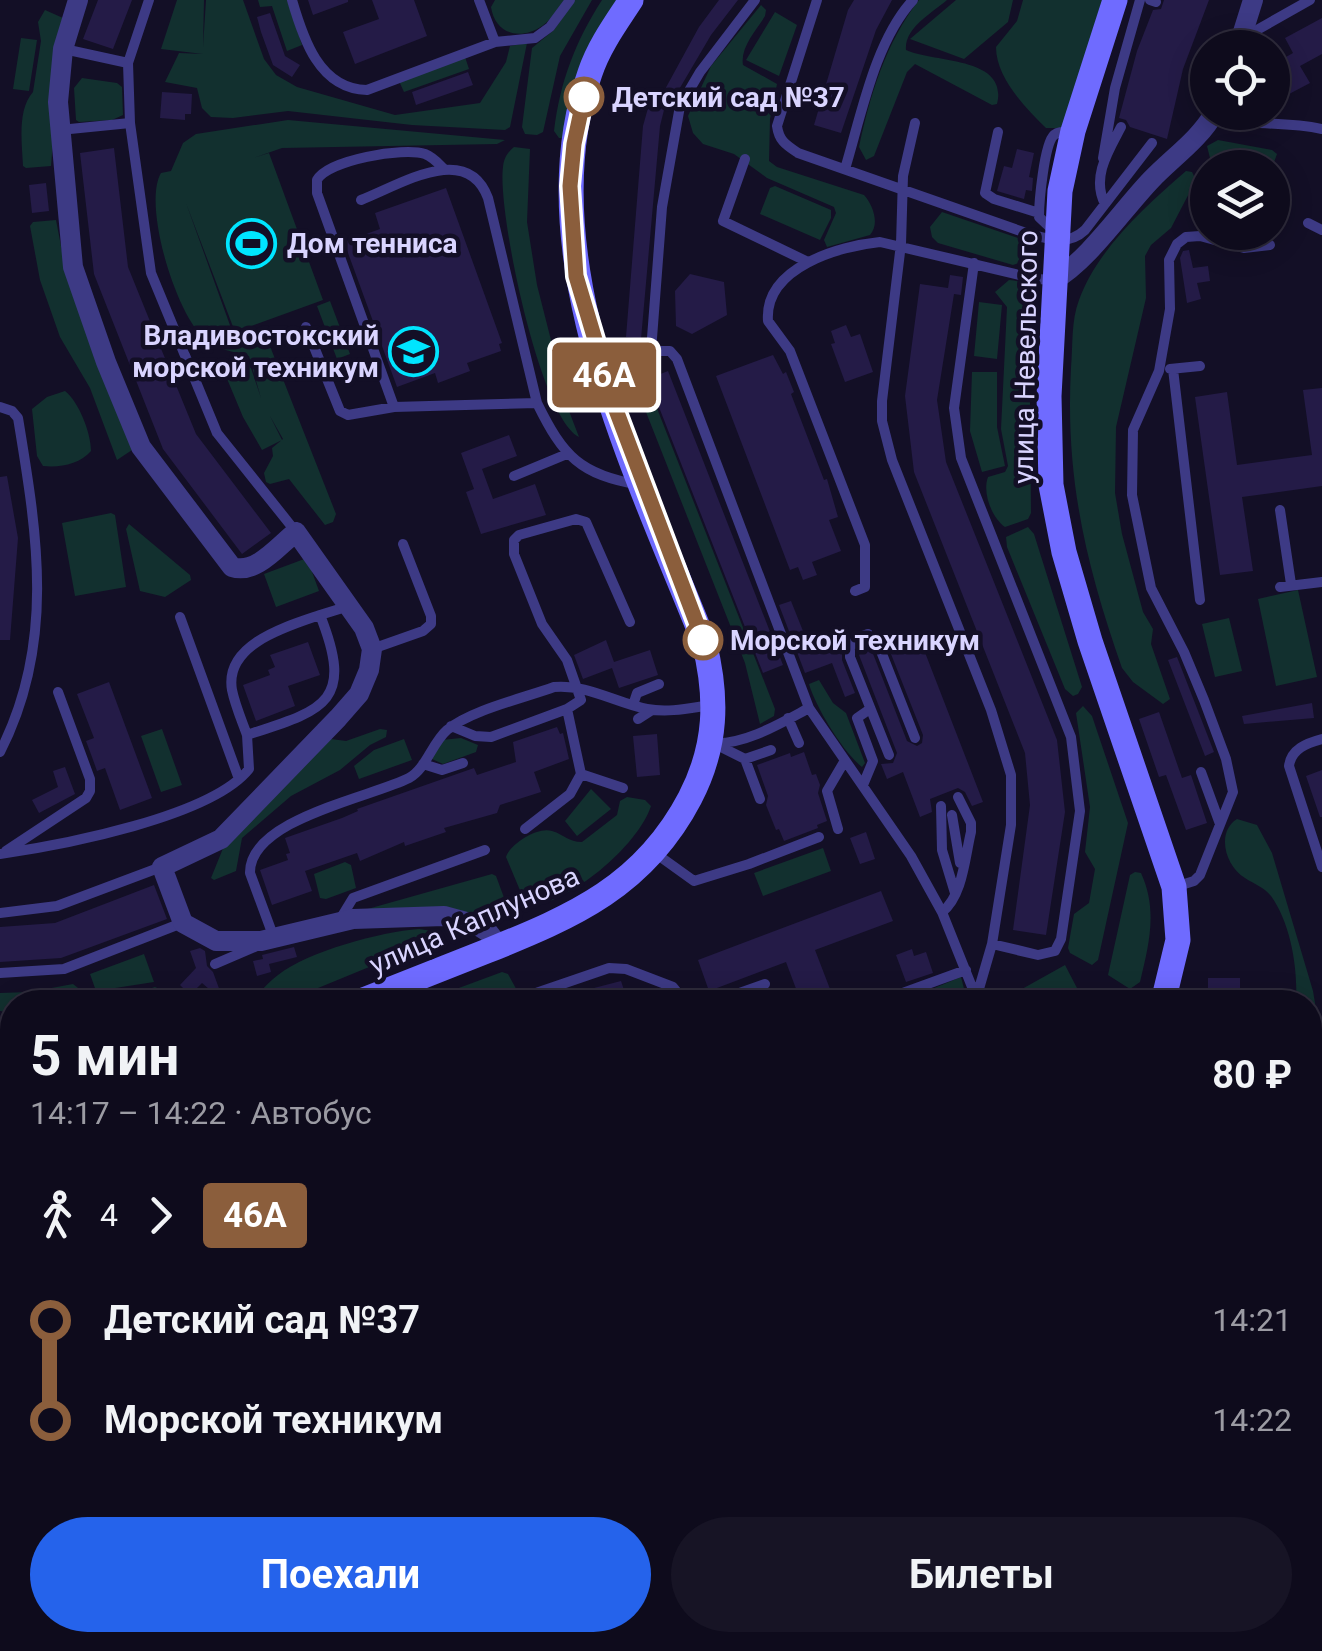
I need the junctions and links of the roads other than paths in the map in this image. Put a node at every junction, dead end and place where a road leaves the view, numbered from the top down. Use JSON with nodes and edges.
{"nodes":[{"id":1,"x":78,"y":0,"type":"edge"},
{"id":2,"x":149,"y":0,"type":"edge"},
{"id":3,"x":292,"y":0,"type":"edge"},
{"id":4,"x":479,"y":0,"type":"edge"},
{"id":5,"x":570,"y":0,"type":"edge"},
{"id":6,"x":631,"y":0,"type":"edge"},
{"id":7,"x":755,"y":0,"type":"edge"},
{"id":8,"x":817,"y":0,"type":"edge"},
{"id":9,"x":913,"y":0,"type":"edge"},
{"id":10,"x":1115,"y":0,"type":"edge"},
{"id":11,"x":1140,"y":0,"type":"edge"},
{"id":12,"x":1252,"y":0,"type":"edge"},
{"id":13,"x":1310,"y":0,"type":"edge"},
{"id":14,"x":1243,"y":30,"type":"edge"},
{"id":15,"x":1260,"y":30,"type":"edge"},
{"id":16,"x":495,"y":42,"type":"junction"},
{"id":17,"x":63,"y":49,"type":"junction"},
{"id":18,"x":128,"y":63,"type":"junction"},
{"id":19,"x":916,"y":122,"type":"dead end"},
{"id":20,"x":1290,"y":122,"type":"edge"},
{"id":21,"x":130,"y":123,"type":"junction"},
{"id":22,"x":1121,"y":127,"type":"dead end"},
{"id":23,"x":1322,"y":129,"type":"edge"},
{"id":24,"x":59,"y":130,"type":"junction"},
{"id":25,"x":1203,"y":130,"type":"edge"},
{"id":26,"x":998,"y":132,"type":"dead end"},
{"id":27,"x":1152,"y":143,"type":"dead end"},
{"id":28,"x":1103,"y":158,"type":"junction"},
{"id":29,"x":745,"y":159,"type":"dead end"},
{"id":30,"x":444,"y":169,"type":"junction"},
{"id":31,"x":845,"y":169,"type":"junction"},
{"id":32,"x":902,"y":188,"type":"junction"},
{"id":33,"x":362,"y":200,"type":"dead end"},
{"id":34,"x":1105,"y":204,"type":"junction"},
{"id":35,"x":1308,"y":222,"type":"dead end"},
{"id":36,"x":1050,"y":229,"type":"junction"},
{"id":37,"x":1322,"y":230,"type":"edge"},
{"id":38,"x":1190,"y":237,"type":"edge"},
{"id":39,"x":902,"y":244,"type":"junction"},
{"id":40,"x":808,"y":262,"type":"junction"},
{"id":41,"x":974,"y":263,"type":"junction"},
{"id":42,"x":1054,"y":280,"type":"junction"},
{"id":43,"x":306,"y":327,"type":"dead end"},
{"id":44,"x":651,"y":352,"type":"junction"},
{"id":45,"x":598,"y":360,"type":"junction"},
{"id":46,"x":1200,"y":366,"type":"dead end"},
{"id":47,"x":1173,"y":369,"type":"junction"},
{"id":48,"x":1159,"y":372,"type":"junction"},
{"id":49,"x":538,"y":403,"type":"junction"},
{"id":50,"x":0,"y":407,"type":"edge"},
{"id":51,"x":394,"y":407,"type":"junction"},
{"id":52,"x":567,"y":454,"type":"junction"},
{"id":53,"x":514,"y":476,"type":"dead end"},
{"id":54,"x":642,"y":485,"type":"junction"},
{"id":55,"x":1280,"y":510,"type":"dead end"},
{"id":56,"x":296,"y":532,"type":"junction"},
{"id":57,"x":403,"y":544,"type":"dead end"},
{"id":58,"x":1322,"y":582,"type":"edge"},
{"id":59,"x":855,"y":591,"type":"dead end"},
{"id":60,"x":1200,"y":600,"type":"dead end"},
{"id":61,"x":350,"y":606,"type":"junction"},
{"id":62,"x":320,"y":615,"type":"junction"},
{"id":63,"x":180,"y":617,"type":"dead end"},
{"id":64,"x":630,"y":622,"type":"dead end"},
{"id":65,"x":372,"y":649,"type":"junction"},
{"id":66,"x":659,"y":684,"type":"dead end"},
{"id":67,"x":578,"y":687,"type":"junction"},
{"id":68,"x":58,"y":692,"type":"dead end"},
{"id":69,"x":714,"y":705,"type":"junction"},
{"id":70,"x":633,"y":706,"type":"junction"},
{"id":71,"x":809,"y":708,"type":"junction"},
{"id":72,"x":567,"y":709,"type":"junction"},
{"id":73,"x":870,"y":709,"type":"junction"},
{"id":74,"x":652,"y":710,"type":"junction"},
{"id":75,"x":788,"y":718,"type":"junction"},
{"id":76,"x":638,"y":719,"type":"dead end"},
{"id":77,"x":452,"y":726,"type":"junction"},
{"id":78,"x":248,"y":735,"type":"junction"},
{"id":79,"x":914,"y":738,"type":"dead end"},
{"id":80,"x":1322,"y":739,"type":"edge"},
{"id":81,"x":712,"y":743,"type":"junction"},
{"id":82,"x":799,"y":743,"type":"dead end"},
{"id":83,"x":771,"y":750,"type":"dead end"},
{"id":84,"x":0,"y":752,"type":"edge"},
{"id":85,"x":888,"y":755,"type":"dead end"},
{"id":86,"x":745,"y":759,"type":"junction"},
{"id":87,"x":844,"y":762,"type":"junction"},
{"id":88,"x":462,"y":763,"type":"dead end"},
{"id":89,"x":422,"y":764,"type":"junction"},
{"id":90,"x":1201,"y":772,"type":"dead end"},
{"id":91,"x":581,"y":774,"type":"junction"},
{"id":92,"x":239,"y":779,"type":"junction"},
{"id":93,"x":863,"y":785,"type":"junction"},
{"id":94,"x":623,"y":788,"type":"dead end"},
{"id":95,"x":958,"y":798,"type":"dead end"},
{"id":96,"x":760,"y":799,"type":"dead end"},
{"id":97,"x":941,"y":806,"type":"dead end"},
{"id":98,"x":952,"y":815,"type":"dead end"},
{"id":99,"x":1220,"y":825,"type":"junction"},
{"id":100,"x":525,"y":829,"type":"dead end"},
{"id":101,"x":838,"y":830,"type":"dead end"},
{"id":102,"x":818,"y":836,"type":"dead end"},
{"id":103,"x":485,"y":850,"type":"dead end"},
{"id":104,"x":654,"y":852,"type":"junction"},
{"id":105,"x":0,"y":854,"type":"edge"},
{"id":106,"x":1322,"y":866,"type":"edge"},
{"id":107,"x":162,"y":867,"type":"junction"},
{"id":108,"x":961,"y":876,"type":"junction"},
{"id":109,"x":1174,"y":888,"type":"junction"},
{"id":110,"x":955,"y":894,"type":"junction"},
{"id":111,"x":942,"y":912,"type":"junction"},
{"id":112,"x":0,"y":913,"type":"edge"},
{"id":113,"x":339,"y":922,"type":"junction"},
{"id":114,"x":183,"y":923,"type":"junction"},
{"id":115,"x":268,"y":940,"type":"junction"},
{"id":116,"x":992,"y":944,"type":"junction"},
{"id":117,"x":499,"y":946,"type":"junction"},
{"id":118,"x":216,"y":964,"type":"dead end"},
{"id":119,"x":966,"y":970,"type":"junction"},
{"id":120,"x":0,"y":973,"type":"edge"},
{"id":121,"x":765,"y":984,"type":"dead end"},
{"id":122,"x":921,"y":987,"type":"junction"},
{"id":123,"x":388,"y":990,"type":"edge"},
{"id":124,"x":555,"y":990,"type":"edge"},
{"id":125,"x":675,"y":990,"type":"edge"},
{"id":126,"x":748,"y":990,"type":"edge"},
{"id":127,"x":912,"y":990,"type":"edge"},
{"id":128,"x":922,"y":990,"type":"edge"},
{"id":129,"x":972,"y":990,"type":"edge"},
{"id":130,"x":978,"y":990,"type":"edge"},
{"id":131,"x":1166,"y":990,"type":"edge"}],
"edges":[{"from":1,"to":17,"type":"street"},
{"from":2,"to":18,"type":"lane"},
{"from":3,"to":16,"type":"lane"},
{"from":4,"to":16,"type":"lane"},
{"from":5,"to":16,"type":"lane"},
{"from":6,"to":45,"type":"street","name":"улица Каплунова"},
{"from":7,"to":44,"type":"lane"},
{"from":8,"to":31,"type":"lane"},
{"from":9,"to":31,"type":"lane"},
{"from":10,"to":36,"type":"street","name":"улица Невельского"},
{"from":11,"to":28,"type":"lane"},
{"from":12,"to":14,"type":"street"},
{"from":13,"to":15,"type":"lane"},
{"from":17,"to":18,"type":"lane"},
{"from":17,"to":24,"type":"street"},
{"from":18,"to":21,"type":"lane"},
{"from":19,"to":32,"type":"lane"},
{"from":20,"to":23,"type":"lane"},
{"from":21,"to":24,"type":"lane"},
{"from":21,"to":56,"type":"lane"},
{"from":22,"to":28,"type":"lane"},
{"from":24,"to":56,"type":"street"},
{"from":25,"to":42,"type":"street"},
{"from":26,"to":36,"type":"lane"},
{"from":27,"to":34,"type":"lane"},
{"from":28,"to":34,"type":"lane"},
{"from":29,"to":40,"type":"lane"},
{"from":30,"to":33,"type":"lane"},
{"from":30,"to":49,"type":"lane"},
{"from":30,"to":51,"type":"lane"},
{"from":31,"to":32,"type":"lane"},
{"from":32,"to":36,"type":"lane"},
{"from":32,"to":39,"type":"lane"},
{"from":34,"to":36,"type":"lane"},
{"from":35,"to":37,"type":"lane"},
{"from":36,"to":42,"type":"street","name":"улица Невельского"},
{"from":38,"to":48,"type":"lane"},
{"from":39,"to":40,"type":"lane"},
{"from":39,"to":41,"type":"lane"},
{"from":39,"to":116,"type":"lane"},
{"from":40,"to":59,"type":"lane"},
{"from":41,"to":42,"type":"lane"},
{"from":41,"to":116,"type":"lane"},
{"from":42,"to":109,"type":"street","name":"улица Невельского"},
{"from":43,"to":51,"type":"lane"},
{"from":44,"to":45,"type":"lane"},
{"from":44,"to":71,"type":"lane"},
{"from":45,"to":54,"type":"street","name":"улица Каплунова"},
{"from":46,"to":47,"type":"lane"},
{"from":47,"to":48,"type":"lane"},
{"from":47,"to":60,"type":"lane"},
{"from":48,"to":99,"type":"lane"},
{"from":49,"to":51,"type":"lane"},
{"from":49,"to":52,"type":"lane"},
{"from":50,"to":84,"type":"lane"},
{"from":52,"to":53,"type":"lane"},
{"from":52,"to":54,"type":"lane"},
{"from":54,"to":69,"type":"street","name":"улица Каплунова"},
{"from":55,"to":58,"type":"lane"},
{"from":56,"to":61,"type":"street"},
{"from":57,"to":65,"type":"lane"},
{"from":61,"to":62,"type":"lane"},
{"from":61,"to":65,"type":"street"},
{"from":62,"to":78,"type":"lane"},
{"from":62,"to":78,"type":"lane"},
{"from":63,"to":92,"type":"lane"},
{"from":64,"to":67,"type":"lane"},
{"from":65,"to":107,"type":"street"},
{"from":66,"to":70,"type":"lane"},
{"from":67,"to":70,"type":"lane"},
{"from":67,"to":72,"type":"lane"},
{"from":67,"to":77,"type":"lane"},
{"from":68,"to":105,"type":"lane"},
{"from":69,"to":74,"type":"lane"},
{"from":69,"to":81,"type":"street","name":"улица Каплунова"},
{"from":70,"to":74,"type":"lane"},
{"from":71,"to":75,"type":"lane"},
{"from":71,"to":87,"type":"lane"},
{"from":72,"to":77,"type":"lane"},
{"from":72,"to":91,"type":"lane"},
{"from":73,"to":79,"type":"lane"},
{"from":73,"to":85,"type":"lane"},
{"from":73,"to":93,"type":"lane"},
{"from":74,"to":76,"type":"lane"},
{"from":75,"to":81,"type":"lane"},
{"from":75,"to":82,"type":"lane"},
{"from":77,"to":89,"type":"lane"},
{"from":78,"to":92,"type":"lane"},
{"from":80,"to":106,"type":"lane"},
{"from":81,"to":86,"type":"lane"},
{"from":81,"to":104,"type":"street","name":"улица Каплунова"},
{"from":83,"to":86,"type":"lane"},
{"from":86,"to":96,"type":"lane"},
{"from":87,"to":93,"type":"lane"},
{"from":87,"to":101,"type":"lane"},
{"from":88,"to":89,"type":"lane"},
{"from":89,"to":115,"type":"lane"},
{"from":90,"to":99,"type":"lane"},
{"from":91,"to":94,"type":"lane"},
{"from":91,"to":100,"type":"lane"},
{"from":92,"to":105,"type":"lane"},
{"from":93,"to":111,"type":"lane"},
{"from":95,"to":108,"type":"lane"},
{"from":97,"to":110,"type":"lane"},
{"from":98,"to":108,"type":"lane"},
{"from":99,"to":109,"type":"lane"},
{"from":102,"to":104,"type":"lane"},
{"from":103,"to":113,"type":"lane"},
{"from":104,"to":117,"type":"street","name":"улица Каплунова"},
{"from":107,"to":112,"type":"lane"},
{"from":107,"to":114,"type":"street"},
{"from":108,"to":110,"type":"lane"},
{"from":109,"to":131,"type":"street","name":"улица Невельского"},
{"from":110,"to":111,"type":"lane"},
{"from":111,"to":119,"type":"lane"},
{"from":113,"to":115,"type":"street"},
{"from":113,"to":117,"type":"street"},
{"from":114,"to":115,"type":"street"},
{"from":114,"to":120,"type":"lane"},
{"from":115,"to":118,"type":"lane"},
{"from":116,"to":130,"type":"lane"},
{"from":117,"to":123,"type":"street","name":"улица Каплунова"},
{"from":119,"to":122,"type":"lane"},
{"from":119,"to":129,"type":"lane"},
{"from":121,"to":126,"type":"lane"},
{"from":122,"to":127,"type":"lane"},
{"from":122,"to":128,"type":"lane"},
{"from":124,"to":125,"type":"lane"}]}
